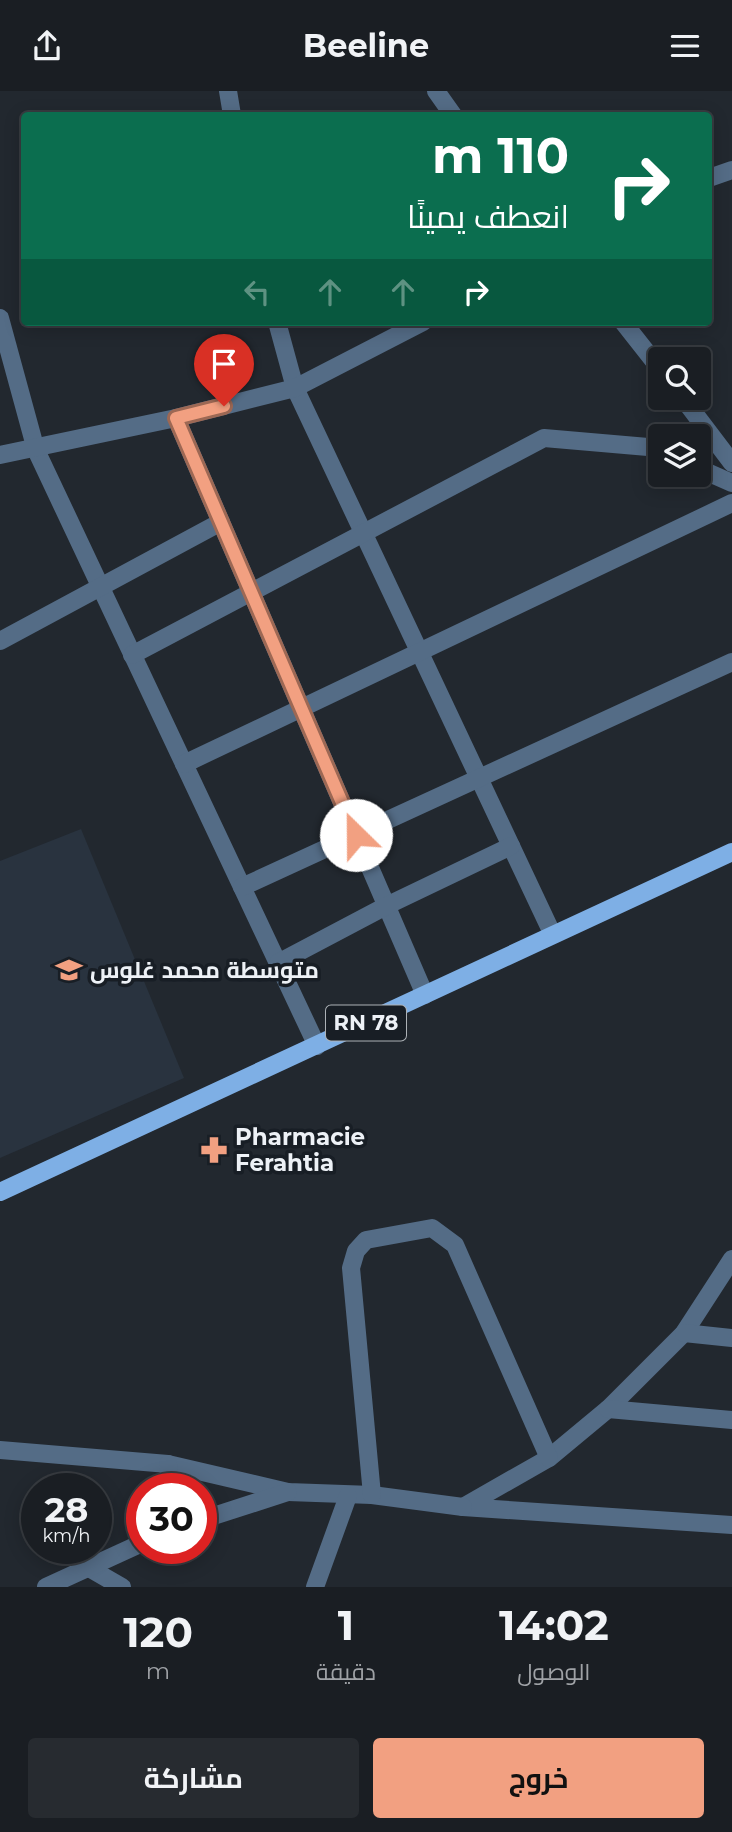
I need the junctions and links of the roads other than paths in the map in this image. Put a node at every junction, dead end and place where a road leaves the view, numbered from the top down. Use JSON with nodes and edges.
{"nodes":[{"id":1,"x":228,"y":91,"type":"edge"},
{"id":2,"x":436,"y":91,"type":"edge"},
{"id":3,"x":232,"y":112,"type":"edge"},
{"id":4,"x":451,"y":112,"type":"edge"},
{"id":5,"x":732,"y":170,"type":"edge"},
{"id":6,"x":712,"y":177,"type":"edge"},
{"id":7,"x":0,"y":319,"type":"edge"},
{"id":8,"x":278,"y":326,"type":"edge"},
{"id":9,"x":415,"y":326,"type":"edge"},
{"id":10,"x":627,"y":326,"type":"edge"},
{"id":11,"x":648,"y":353,"type":"edge"},
{"id":12,"x":295,"y":389,"type":"junction"},
{"id":13,"x":691,"y":410,"type":"edge"},
{"id":14,"x":176,"y":418,"type":"junction"},
{"id":15,"x":648,"y":447,"type":"edge"},
{"id":16,"x":36,"y":450,"type":"junction"},
{"id":17,"x":0,"y":455,"type":"edge"},
{"id":18,"x":732,"y":463,"type":"edge"},
{"id":19,"x":711,"y":473,"type":"edge"},
{"id":20,"x":732,"y":482,"type":"edge"},
{"id":21,"x":732,"y":503,"type":"edge"},
{"id":22,"x":222,"y":522,"type":"junction"},
{"id":23,"x":363,"y":533,"type":"junction"},
{"id":24,"x":101,"y":589,"type":"junction"},
{"id":25,"x":251,"y":591,"type":"junction"},
{"id":26,"x":0,"y":641,"type":"edge"},
{"id":27,"x":419,"y":652,"type":"junction"},
{"id":28,"x":132,"y":655,"type":"junction"},
{"id":29,"x":732,"y":662,"type":"edge"},
{"id":30,"x":302,"y":710,"type":"junction"},
{"id":31,"x":184,"y":764,"type":"junction"},
{"id":32,"x":479,"y":778,"type":"junction"},
{"id":33,"x":356,"y":835,"type":"junction"},
{"id":34,"x":511,"y":846,"type":"junction"},
{"id":35,"x":732,"y":852,"type":"edge"},
{"id":36,"x":242,"y":887,"type":"junction"},
{"id":37,"x":386,"y":906,"type":"junction"},
{"id":38,"x":552,"y":933,"type":"junction"},
{"id":39,"x":278,"y":963,"type":"junction"},
{"id":40,"x":425,"y":995,"type":"junction"},
{"id":41,"x":317,"y":1046,"type":"junction"},
{"id":42,"x":0,"y":1192,"type":"edge"},
{"id":43,"x":732,"y":1259,"type":"edge"},
{"id":44,"x":684,"y":1333,"type":"junction"},
{"id":45,"x":732,"y":1338,"type":"edge"},
{"id":46,"x":608,"y":1409,"type":"junction"},
{"id":47,"x":732,"y":1420,"type":"edge"},
{"id":48,"x":0,"y":1450,"type":"edge"},
{"id":49,"x":549,"y":1458,"type":"junction"},
{"id":50,"x":168,"y":1464,"type":"junction"},
{"id":51,"x":169,"y":1473,"type":"edge"},
{"id":52,"x":288,"y":1492,"type":"junction"},
{"id":53,"x":372,"y":1495,"type":"junction"},
{"id":54,"x":348,"y":1496,"type":"junction"},
{"id":55,"x":463,"y":1507,"type":"junction"},
{"id":56,"x":217,"y":1515,"type":"edge"},
{"id":57,"x":732,"y":1525,"type":"edge"},
{"id":58,"x":126,"y":1551,"type":"edge"},
{"id":59,"x":89,"y":1569,"type":"junction"},
{"id":60,"x":46,"y":1587,"type":"edge"},
{"id":61,"x":122,"y":1587,"type":"edge"},
{"id":62,"x":315,"y":1587,"type":"edge"}],
"edges":[{"from":1,"to":3,"type":"street"},
{"from":2,"to":4,"type":"street"},
{"from":5,"to":6,"type":"street"},
{"from":7,"to":16,"type":"street"},
{"from":8,"to":12,"type":"street"},
{"from":9,"to":12,"type":"street"},
{"from":10,"to":11,"type":"street"},
{"from":12,"to":14,"type":"street"},
{"from":12,"to":23,"type":"street"},
{"from":13,"to":18,"type":"street"},
{"from":14,"to":16,"type":"street"},
{"from":14,"to":22,"type":"street"},
{"from":15,"to":23,"type":"street"},
{"from":16,"to":17,"type":"street"},
{"from":16,"to":24,"type":"street"},
{"from":19,"to":20,"type":"street"},
{"from":21,"to":27,"type":"street"},
{"from":22,"to":24,"type":"street"},
{"from":22,"to":25,"type":"street"},
{"from":23,"to":25,"type":"street"},
{"from":23,"to":27,"type":"street"},
{"from":24,"to":26,"type":"street"},
{"from":24,"to":28,"type":"street"},
{"from":25,"to":28,"type":"street"},
{"from":25,"to":30,"type":"street"},
{"from":27,"to":30,"type":"street"},
{"from":27,"to":32,"type":"street"},
{"from":28,"to":31,"type":"street"},
{"from":29,"to":32,"type":"street"},
{"from":30,"to":31,"type":"street"},
{"from":30,"to":33,"type":"street"},
{"from":31,"to":36,"type":"street"},
{"from":32,"to":33,"type":"street"},
{"from":32,"to":34,"type":"street"},
{"from":33,"to":36,"type":"street"},
{"from":33,"to":37,"type":"street"},
{"from":34,"to":37,"type":"street"},
{"from":34,"to":38,"type":"street"},
{"from":35,"to":38,"type":"main road","number":"RN 78"},
{"from":36,"to":39,"type":"street"},
{"from":37,"to":39,"type":"street"},
{"from":37,"to":40,"type":"street"},
{"from":38,"to":40,"type":"main road","number":"RN 78"},
{"from":39,"to":41,"type":"street"},
{"from":40,"to":41,"type":"main road","number":"RN 78"},
{"from":41,"to":42,"type":"main road","number":"RN 78"},
{"from":43,"to":44,"type":"street"},
{"from":44,"to":45,"type":"street"},
{"from":44,"to":46,"type":"street"},
{"from":46,"to":47,"type":"street"},
{"from":46,"to":49,"type":"street"},
{"from":48,"to":50,"type":"street"},
{"from":49,"to":53,"type":"street"},
{"from":49,"to":55,"type":"street"},
{"from":50,"to":51,"type":"street"},
{"from":50,"to":52,"type":"street"},
{"from":52,"to":54,"type":"street"},
{"from":52,"to":56,"type":"street"},
{"from":53,"to":54,"type":"street"},
{"from":53,"to":55,"type":"street"},
{"from":54,"to":62,"type":"street"},
{"from":55,"to":57,"type":"street"},
{"from":58,"to":59,"type":"street"},
{"from":59,"to":60,"type":"street"},
{"from":59,"to":61,"type":"street"}]}
